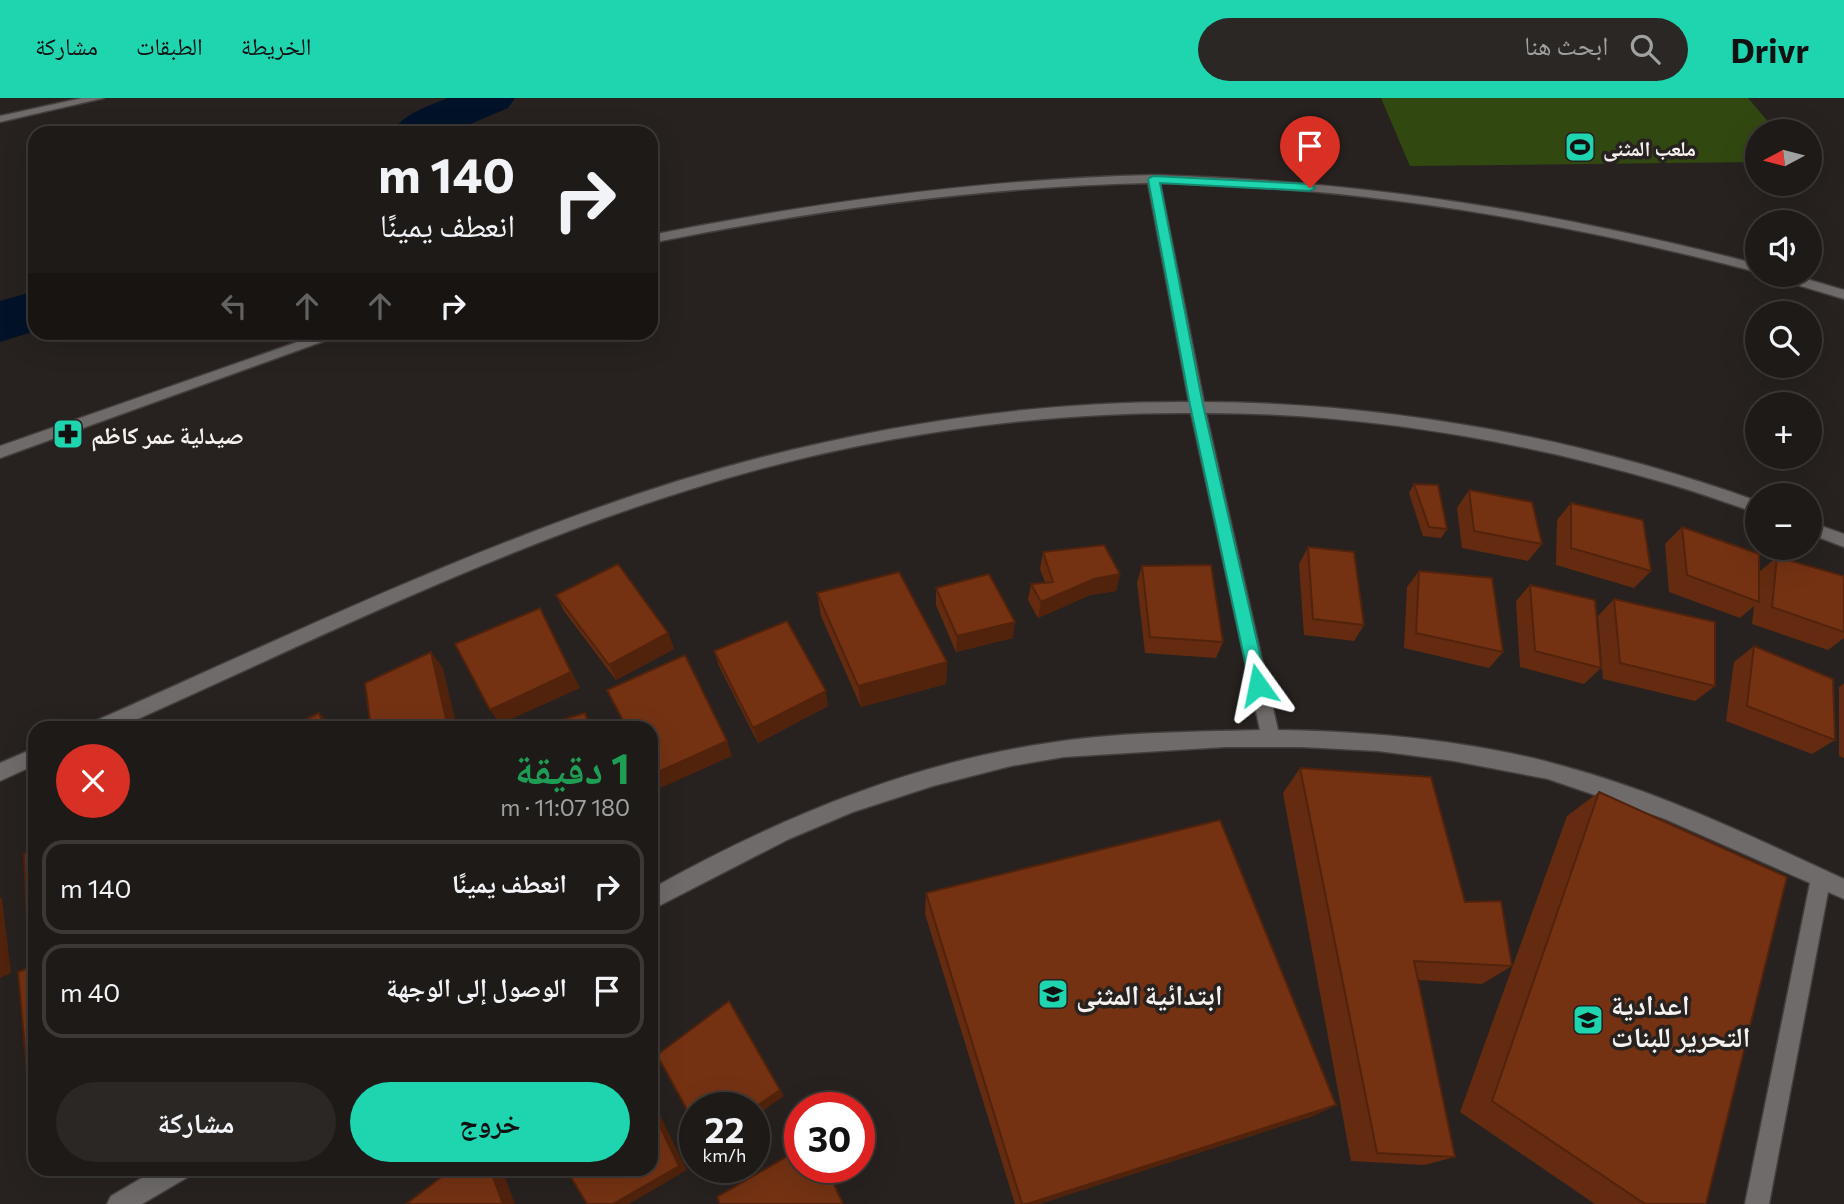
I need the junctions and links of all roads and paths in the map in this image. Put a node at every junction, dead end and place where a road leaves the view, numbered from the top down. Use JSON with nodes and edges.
{"nodes":[{"id":1,"x":98,"y":98,"type":"edge"},
{"id":2,"x":0,"y":119,"type":"edge"},
{"id":3,"x":1153,"y":179,"type":"junction"},
{"id":4,"x":658,"y":238,"type":"edge"},
{"id":5,"x":1745,"y":265,"type":"edge"},
{"id":6,"x":1818,"y":287,"type":"edge"},
{"id":7,"x":1844,"y":295,"type":"edge"},
{"id":8,"x":319,"y":340,"type":"edge"},
{"id":9,"x":1197,"y":405,"type":"junction"},
{"id":10,"x":0,"y":452,"type":"edge"},
{"id":11,"x":1745,"y":503,"type":"edge"},
{"id":12,"x":1822,"y":533,"type":"edge"},
{"id":13,"x":1844,"y":541,"type":"edge"},
{"id":14,"x":115,"y":721,"type":"edge"},
{"id":15,"x":1270,"y":736,"type":"junction"},
{"id":16,"x":28,"y":760,"type":"edge"},
{"id":17,"x":0,"y":772,"type":"edge"},
{"id":18,"x":1821,"y":878,"type":"junction"},
{"id":19,"x":1844,"y":889,"type":"edge"},
{"id":20,"x":658,"y":896,"type":"edge"},
{"id":21,"x":168,"y":1176,"type":"edge"},
{"id":22,"x":119,"y":1204,"type":"edge"},
{"id":23,"x":1757,"y":1204,"type":"edge"}],
"edges":[{"from":1,"to":2,"type":"street"},
{"from":3,"to":4,"type":"street"},
{"from":3,"to":5,"type":"street"},
{"from":3,"to":9,"type":"street"},
{"from":6,"to":7,"type":"street"},
{"from":8,"to":10,"type":"street"},
{"from":9,"to":11,"type":"street"},
{"from":9,"to":14,"type":"street"},
{"from":9,"to":15,"type":"street"},
{"from":12,"to":13,"type":"street"},
{"from":15,"to":18,"type":"street"},
{"from":15,"to":20,"type":"street"},
{"from":16,"to":17,"type":"street"},
{"from":18,"to":19,"type":"street"},
{"from":18,"to":23,"type":"street"},
{"from":21,"to":22,"type":"street"}]}
